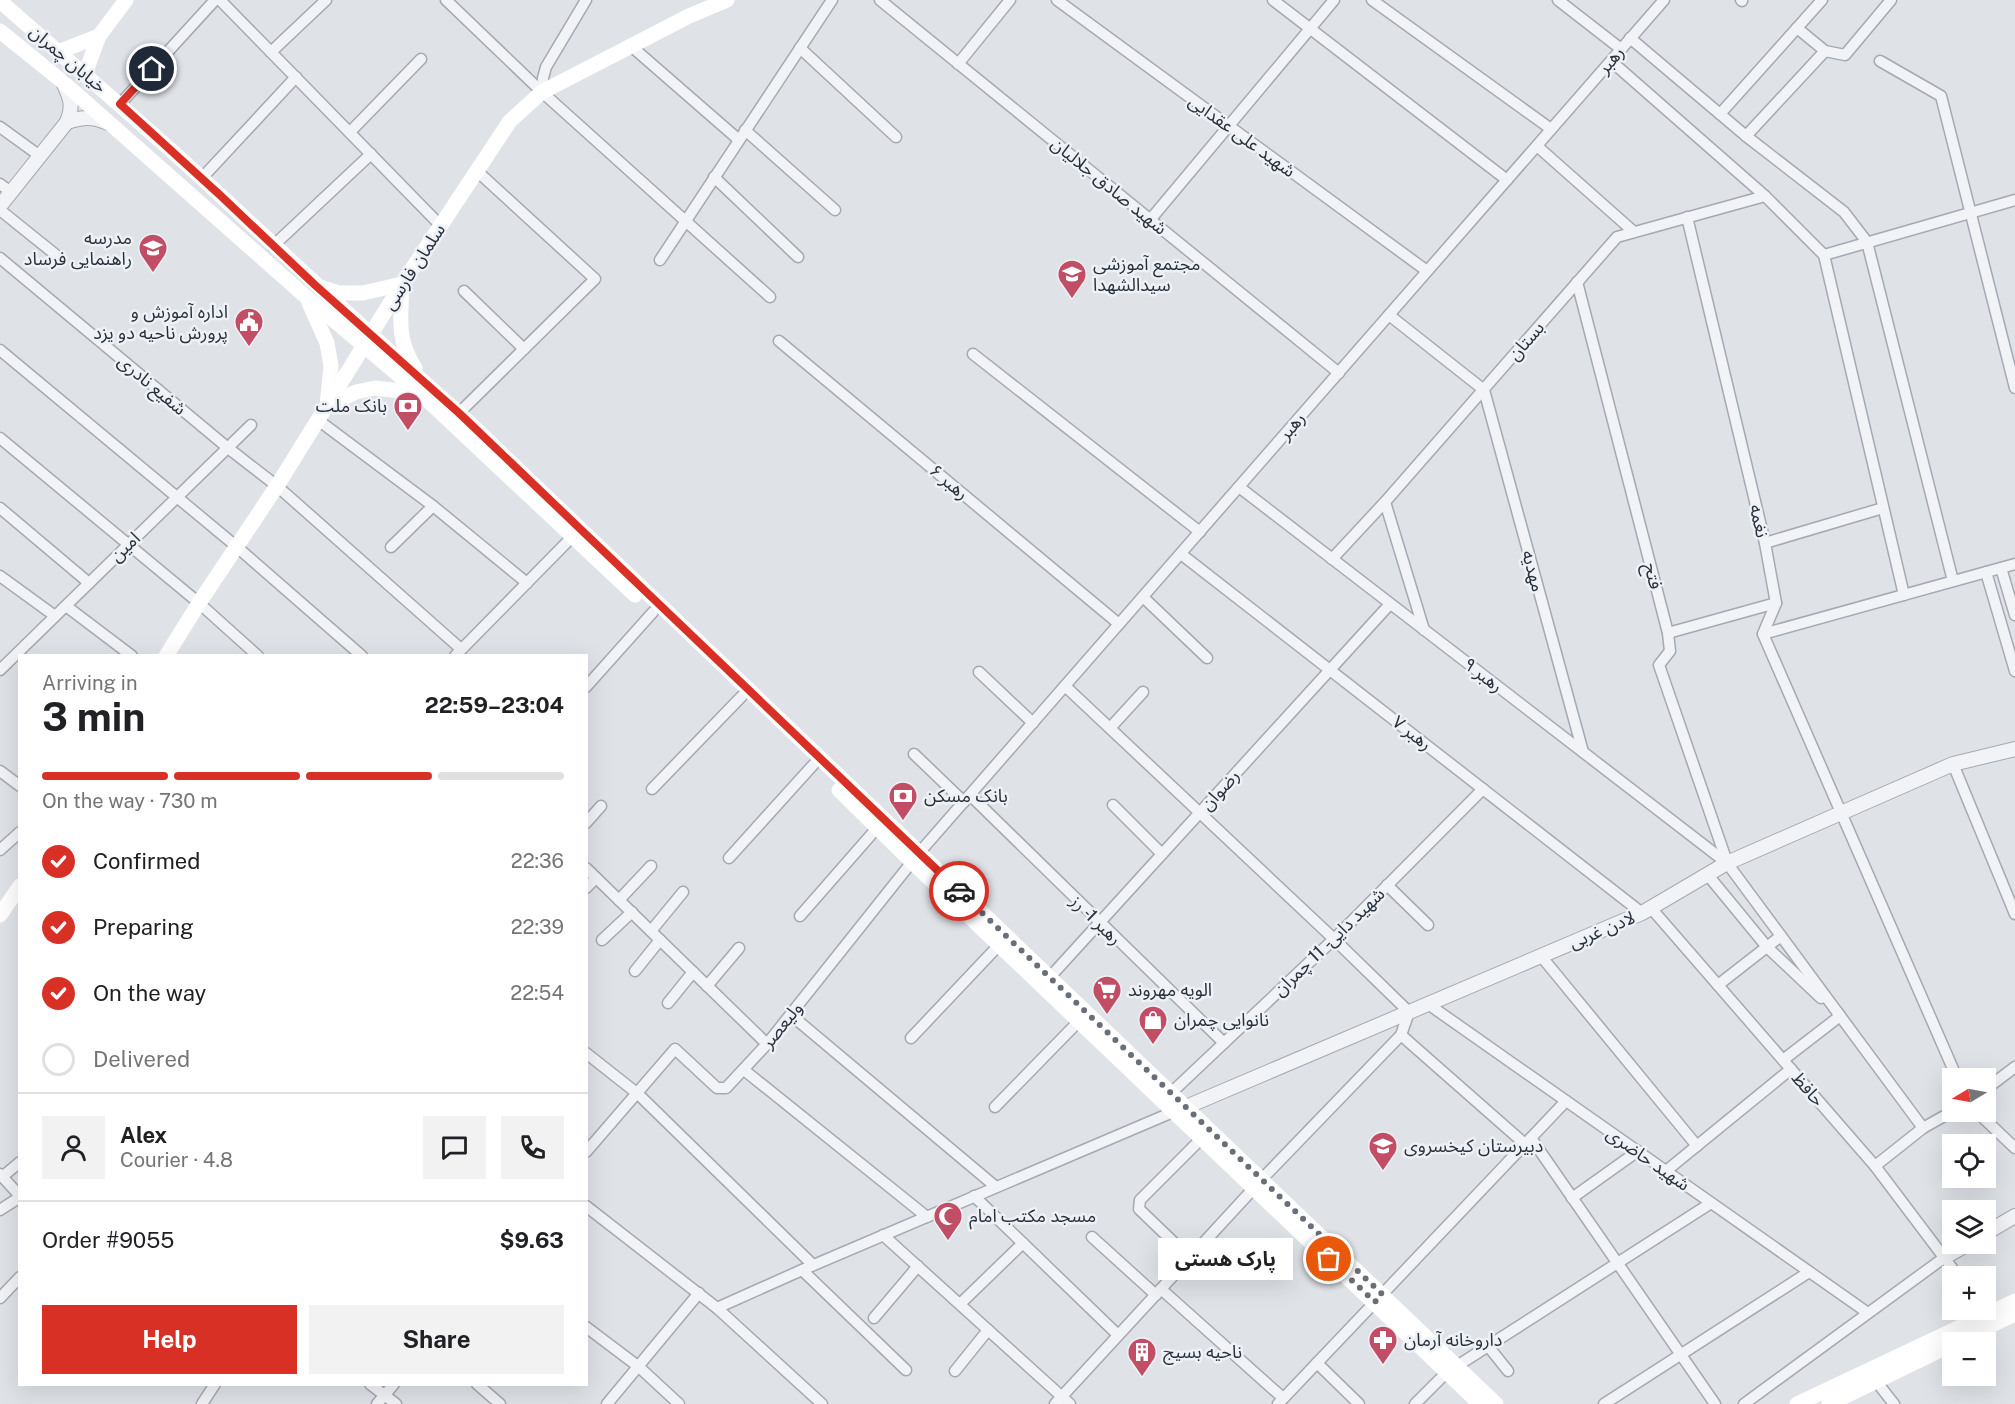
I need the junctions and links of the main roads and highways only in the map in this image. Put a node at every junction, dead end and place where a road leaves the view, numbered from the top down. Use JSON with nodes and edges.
{"nodes":[{"id":1,"x":126,"y":0,"type":"edge"},
{"id":2,"x":727,"y":0,"type":"edge"},
{"id":3,"x":0,"y":1,"type":"edge"},
{"id":4,"x":0,"y":31,"type":"edge"},
{"id":5,"x":99,"y":36,"type":"junction"},
{"id":6,"x":58,"y":52,"type":"junction"},
{"id":7,"x":85,"y":74,"type":"junction"},
{"id":8,"x":273,"y":246,"type":"junction"},
{"id":9,"x":262,"y":257,"type":"junction"},
{"id":10,"x":402,"y":284,"type":"junction"},
{"id":11,"x":310,"y":290,"type":"junction"},
{"id":12,"x":367,"y":340,"type":"junction"},
{"id":13,"x":424,"y":389,"type":"junction"},
{"id":14,"x":327,"y":406,"type":"junction"},
{"id":15,"x":167,"y":654,"type":"edge"},
{"id":16,"x":916,"y":858,"type":"junction"},
{"id":17,"x":18,"y":889,"type":"edge"},
{"id":18,"x":0,"y":915,"type":"edge"},
{"id":19,"x":1180,"y":1109,"type":"junction"},
{"id":20,"x":1258,"y":1184,"type":"junction"},
{"id":21,"x":2015,"y":1301,"type":"edge"},
{"id":22,"x":1996,"y":1311,"type":"edge"},
{"id":23,"x":2015,"y":1314,"type":"edge"},
{"id":24,"x":1996,"y":1316,"type":"edge"},
{"id":25,"x":1979,"y":1320,"type":"edge"},
{"id":26,"x":1981,"y":1320,"type":"edge"},
{"id":27,"x":1967,"y":1332,"type":"edge"},
{"id":28,"x":1942,"y":1348,"type":"edge"},
{"id":29,"x":1452,"y":1369,"type":"junction"},
{"id":30,"x":1872,"y":1376,"type":"junction"},
{"id":31,"x":1807,"y":1402,"type":"edge"},
{"id":32,"x":1480,"y":1404,"type":"edge"},
{"id":33,"x":1496,"y":1404,"type":"edge"},
{"id":34,"x":1829,"y":1404,"type":"edge"}],
"edges":[{"from":1,"to":5,"type":"main road"},
{"from":2,"to":10,"type":"main road","name":"سلمان فارسی"},
{"from":3,"to":6,"type":"main road","name":"خیابان چمران"},
{"from":4,"to":9,"type":"main road","name":"خیابان چمران"},
{"from":5,"to":6,"type":"main road"},
{"from":5,"to":7,"type":"main road"},
{"from":6,"to":7,"type":"main road","name":"خیابان چمران"},
{"from":7,"to":8,"type":"main road","name":"خیابان چمران"},
{"from":8,"to":9,"type":"main road"},
{"from":8,"to":11,"type":"main road","name":"خیابان چمران"},
{"from":9,"to":11,"type":"main road","name":"خیابان چمران"},
{"from":10,"to":11,"type":"main road"},
{"from":10,"to":12,"type":"main road","name":"سلمان فارسی"},
{"from":10,"to":13,"type":"main road"},
{"from":11,"to":12,"type":"main road","name":"خیابان چمران"},
{"from":11,"to":14,"type":"main road"},
{"from":12,"to":13,"type":"main road","name":"خیابان چمران"},
{"from":12,"to":14,"type":"main road","name":"سلمان فارسی"},
{"from":13,"to":14,"type":"main road"},
{"from":13,"to":16,"type":"main road","name":"خیابان چمران"},
{"from":13,"to":16,"type":"main road","name":"خیابان چمران"},
{"from":14,"to":15,"type":"main road","name":"سلمان فارسی"},
{"from":16,"to":19,"type":"main road","name":"خیابان چمران"},
{"from":16,"to":19,"type":"main road","name":"خیابان چمران"},
{"from":17,"to":18,"type":"main road"},
{"from":19,"to":20,"type":"main road","name":"خیابان چمران"},
{"from":19,"to":20,"type":"main road","name":"خیابان چمران"},
{"from":20,"to":29,"type":"main road","name":"خیابان چمران"},
{"from":21,"to":22,"type":"main road"},
{"from":23,"to":24,"type":"main road"},
{"from":25,"to":30,"type":"main road"},
{"from":26,"to":27,"type":"main road"},
{"from":28,"to":30,"type":"main road"},
{"from":29,"to":32,"type":"main road","name":"خیابان چمران"},
{"from":29,"to":33,"type":"main road","name":"خیابان چمران"},
{"from":30,"to":31,"type":"main road"},
{"from":30,"to":34,"type":"main road"}]}
